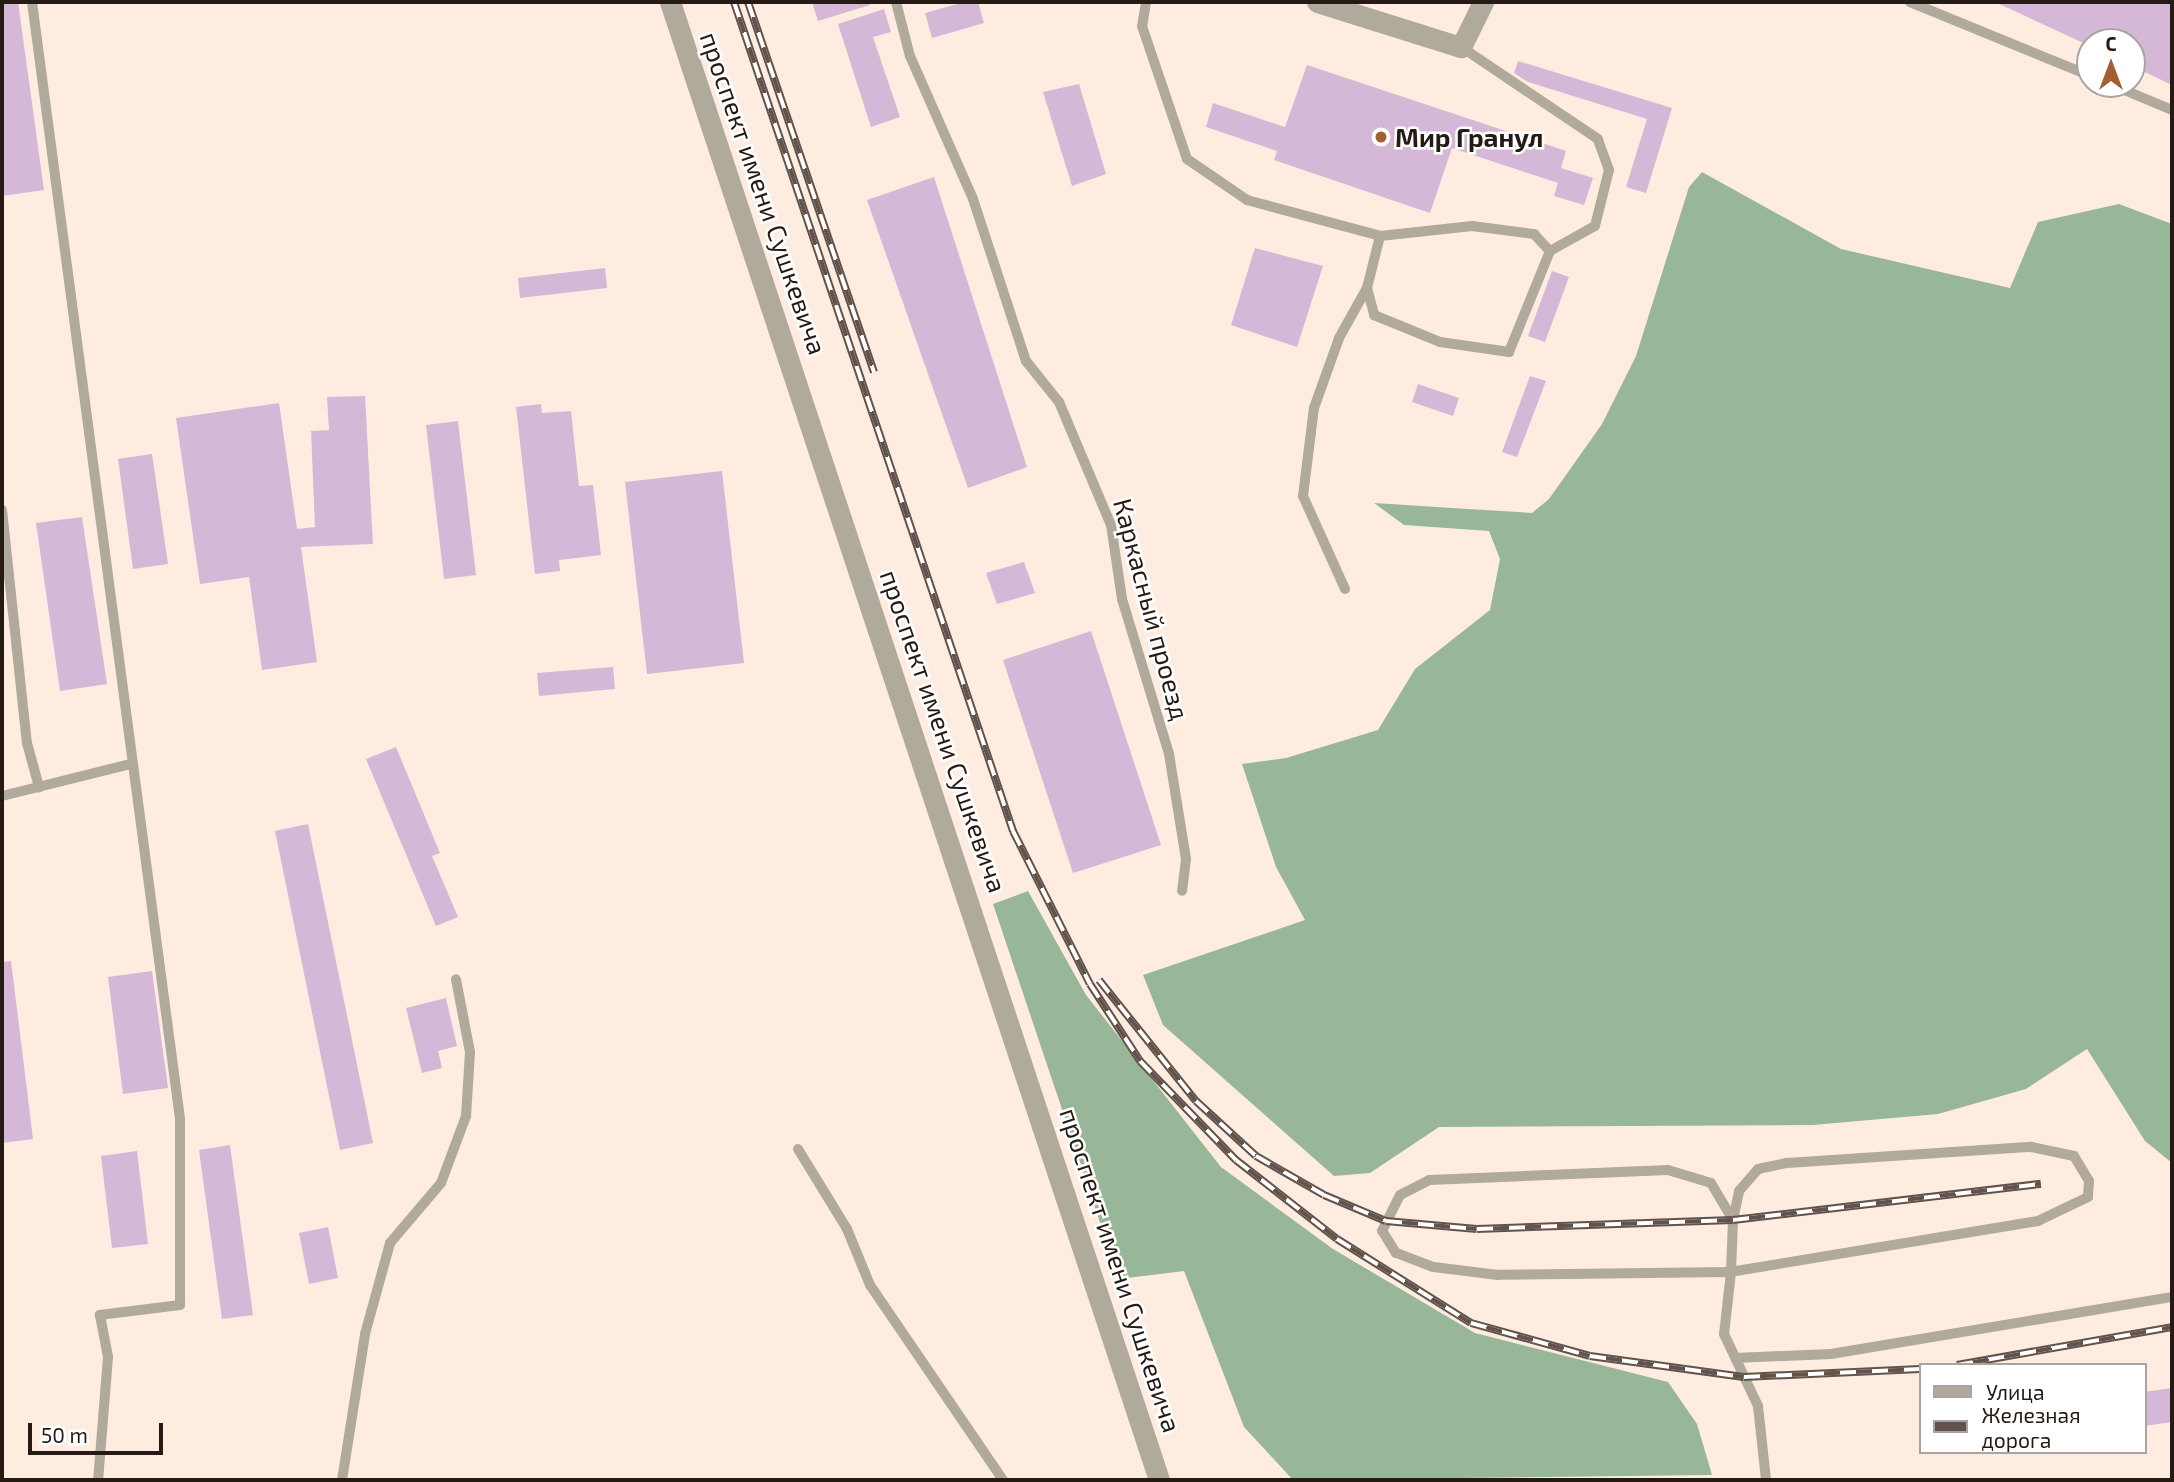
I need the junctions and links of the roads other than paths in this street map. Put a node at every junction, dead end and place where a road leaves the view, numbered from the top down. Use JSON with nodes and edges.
{"nodes":[{"id":1,"x":32,"y":2,"type":"edge"},
{"id":2,"x":670,"y":2,"type":"edge"},
{"id":3,"x":896,"y":2,"type":"edge"},
{"id":4,"x":1146,"y":2,"type":"edge"},
{"id":5,"x":1317,"y":2,"type":"edge"},
{"id":6,"x":1483,"y":2,"type":"edge"},
{"id":7,"x":1910,"y":2,"type":"edge"},
{"id":8,"x":1461,"y":47,"type":"junction"},
{"id":9,"x":2076,"y":70,"type":"edge"},
{"id":10,"x":2143,"y":98,"type":"edge"},
{"id":11,"x":2172,"y":110,"type":"edge"},
{"id":12,"x":1380,"y":236,"type":"junction"},
{"id":13,"x":1550,"y":251,"type":"junction"},
{"id":14,"x":1367,"y":288,"type":"junction"},
{"id":15,"x":2,"y":510,"type":"edge"},
{"id":16,"x":1345,"y":589,"type":"dead end"},
{"id":17,"x":130,"y":764,"type":"junction"},
{"id":18,"x":39,"y":787,"type":"junction"},
{"id":19,"x":2,"y":796,"type":"edge"},
{"id":20,"x":1182,"y":891,"type":"dead end"},
{"id":21,"x":456,"y":979,"type":"dead end"},
{"id":22,"x":798,"y":1149,"type":"dead end"},
{"id":23,"x":1733,"y":1220,"type":"junction"},
{"id":24,"x":1731,"y":1272,"type":"junction"},
{"id":25,"x":2172,"y":1297,"type":"edge"},
{"id":26,"x":1735,"y":1358,"type":"junction"},
{"id":27,"x":98,"y":1480,"type":"edge"},
{"id":28,"x":341,"y":1480,"type":"edge"},
{"id":29,"x":1003,"y":1480,"type":"edge"},
{"id":30,"x":1159,"y":1480,"type":"edge"},
{"id":31,"x":1766,"y":1480,"type":"edge"}],
"edges":[{"from":1,"to":17,"type":"lane"},
{"from":2,"to":30,"type":"street","name":"проспект имени Сушкевича"},
{"from":3,"to":20,"type":"lane","name":"Каркасный проезд"},
{"from":4,"to":12,"type":"lane"},
{"from":5,"to":8,"type":"street"},
{"from":6,"to":8,"type":"street"},
{"from":7,"to":9,"type":"lane"},
{"from":8,"to":13,"type":"lane"},
{"from":10,"to":11,"type":"lane"},
{"from":12,"to":13,"type":"lane"},
{"from":12,"to":14,"type":"lane"},
{"from":13,"to":14,"type":"lane"},
{"from":14,"to":16,"type":"lane"},
{"from":15,"to":18,"type":"lane"},
{"from":17,"to":18,"type":"lane"},
{"from":17,"to":27,"type":"lane"},
{"from":18,"to":19,"type":"lane"},
{"from":21,"to":28,"type":"lane"},
{"from":22,"to":29,"type":"lane"},
{"from":23,"to":24,"type":"lane"},
{"from":23,"to":24,"type":"lane"},
{"from":23,"to":24,"type":"lane"},
{"from":24,"to":26,"type":"lane"},
{"from":25,"to":26,"type":"lane"},
{"from":26,"to":31,"type":"lane"}]}
